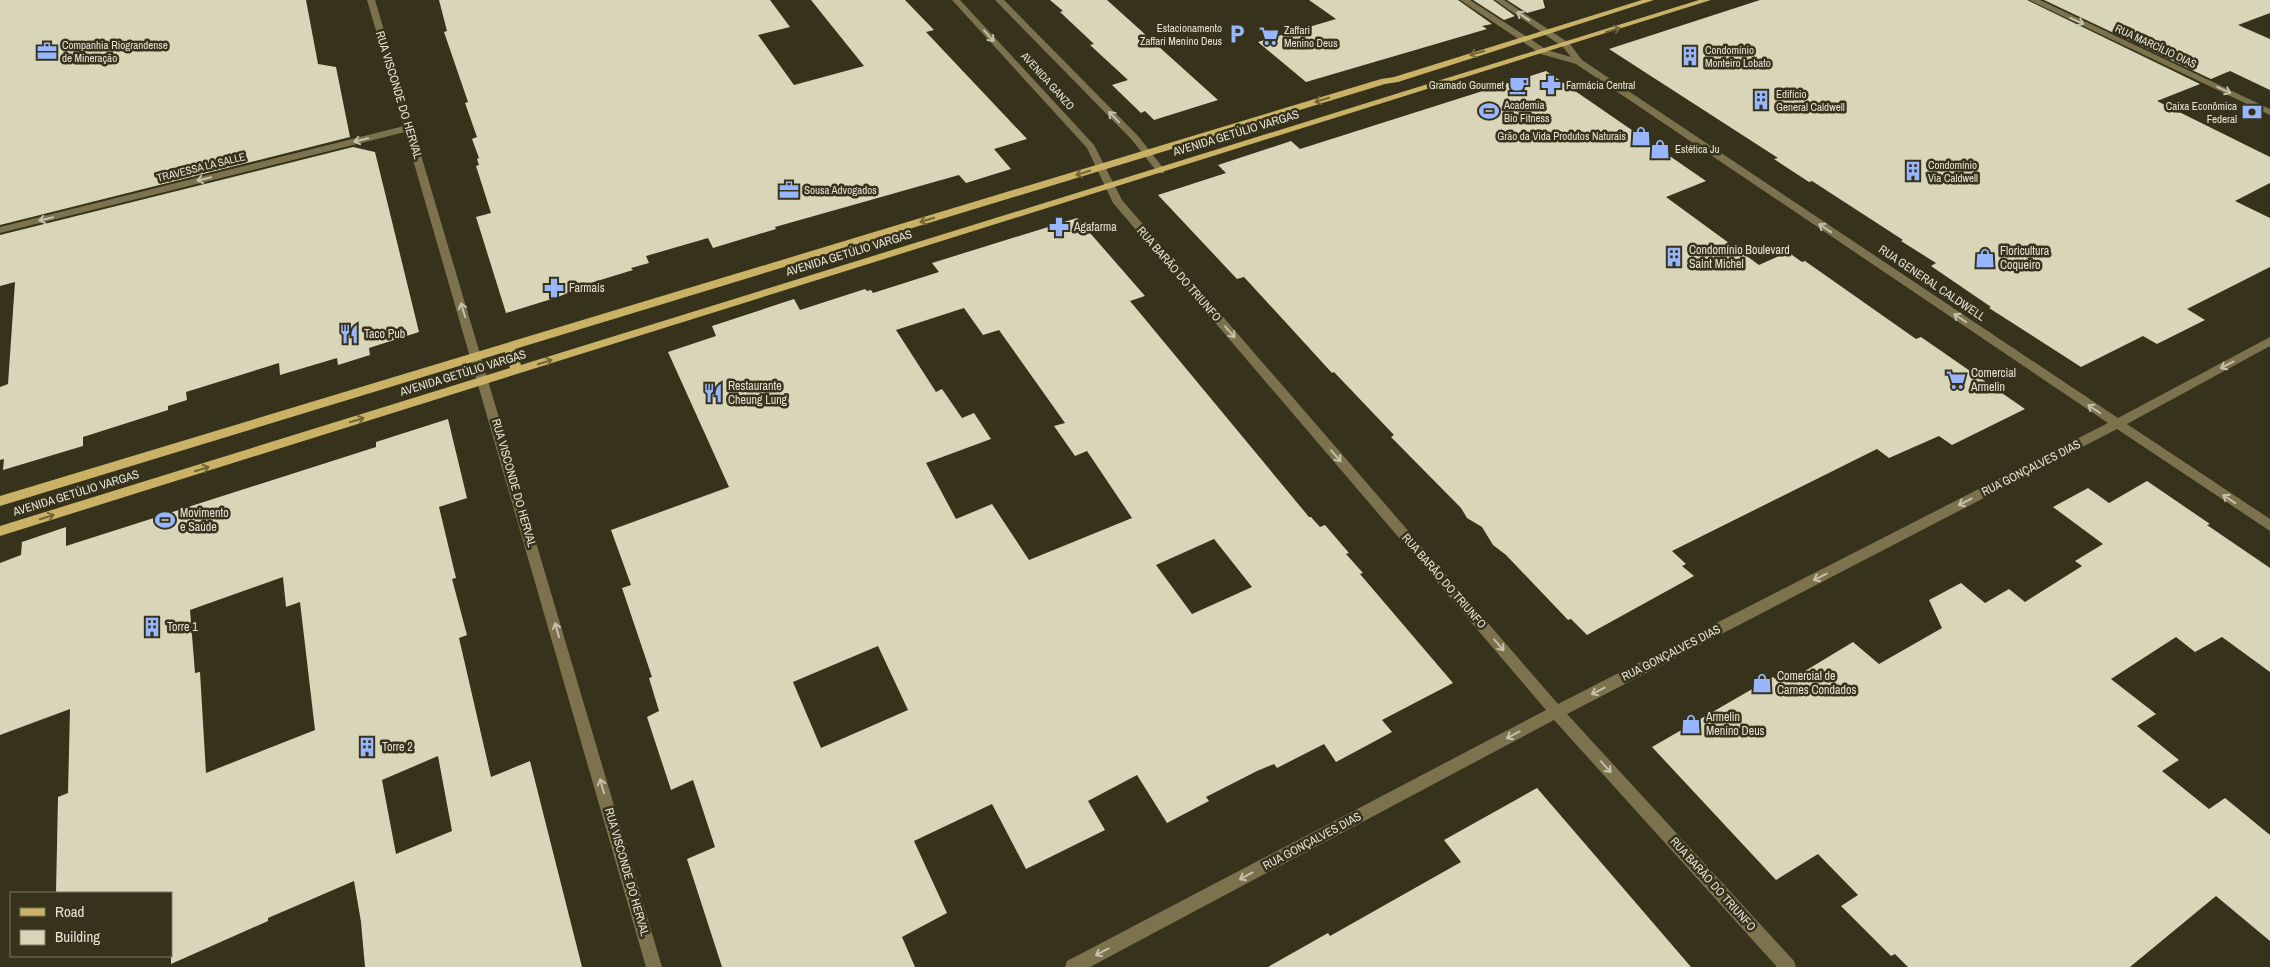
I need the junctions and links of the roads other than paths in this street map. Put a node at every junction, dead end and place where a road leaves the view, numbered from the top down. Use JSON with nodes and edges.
{"nodes":[{"id":1,"x":371,"y":0,"type":"edge"},
{"id":2,"x":956,"y":0,"type":"edge"},
{"id":3,"x":999,"y":0,"type":"edge"},
{"id":4,"x":1464,"y":0,"type":"edge"},
{"id":5,"x":1498,"y":0,"type":"edge"},
{"id":6,"x":1650,"y":0,"type":"edge"},
{"id":7,"x":1707,"y":0,"type":"edge"},
{"id":8,"x":2033,"y":0,"type":"edge"},
{"id":9,"x":1548,"y":32,"type":"junction"},
{"id":10,"x":1524,"y":40,"type":"junction"},
{"id":11,"x":1566,"y":45,"type":"junction"},
{"id":12,"x":1544,"y":52,"type":"junction"},
{"id":13,"x":1579,"y":62,"type":"junction"},
{"id":14,"x":2270,"y":112,"type":"edge"},
{"id":15,"x":409,"y":128,"type":"junction"},
{"id":16,"x":1147,"y":154,"type":"junction"},
{"id":17,"x":1102,"y":168,"type":"junction"},
{"id":18,"x":1161,"y":171,"type":"junction"},
{"id":19,"x":1052,"y":183,"type":"junction"},
{"id":20,"x":1110,"y":187,"type":"junction"},
{"id":21,"x":1067,"y":200,"type":"junction"},
{"id":22,"x":0,"y":230,"type":"edge"},
{"id":23,"x":2270,"y":341,"type":"edge"},
{"id":24,"x":509,"y":347,"type":"junction"},
{"id":25,"x":477,"y":356,"type":"junction"},
{"id":26,"x":517,"y":371,"type":"junction"},
{"id":27,"x":484,"y":381,"type":"junction"},
{"id":28,"x":2117,"y":424,"type":"junction"},
{"id":29,"x":0,"y":501,"type":"edge"},
{"id":30,"x":2270,"y":526,"type":"edge"},
{"id":31,"x":0,"y":532,"type":"edge"},
{"id":32,"x":1556,"y":712,"type":"junction"},
{"id":33,"x":654,"y":967,"type":"edge"},
{"id":34,"x":1073,"y":967,"type":"edge"},
{"id":35,"x":1788,"y":967,"type":"edge"}],
"edges":[{"from":1,"to":15,"type":"street","name":"RUA VISCONDE DO HERVAL"},
{"from":2,"to":17,"type":"street","name":"AVENIDA GANZO","one_way":true},
{"from":16,"to":3,"type":"street","name":"AVENIDA GANZO","one_way":true},
{"from":4,"to":10,"type":"street","name":"RUA GENERAL CALDWELL"},
{"from":9,"to":5,"type":"street","name":"RUA GENERAL CALDWELL","one_way":true},
{"from":6,"to":9,"type":"main road","name":"AVENIDA GETÚLIO VARGAS"},
{"from":11,"to":7,"type":"main road","name":"AVENIDA GETÚLIO VARGAS","one_way":true},
{"from":8,"to":14,"type":"street","name":"RUA MARCÍLIO DIAS","one_way":true},
{"from":9,"to":10,"type":"main road","name":"AVENIDA GETÚLIO VARGAS"},
{"from":9,"to":11,"type":"street","name":"RUA GENERAL CALDWELL"},
{"from":10,"to":12,"type":"street","name":"RUA GENERAL CALDWELL"},
{"from":10,"to":16,"type":"main road","name":"AVENIDA GETÚLIO VARGAS","one_way":true},
{"from":11,"to":12,"type":"main road","name":"AVENIDA GETÚLIO VARGAS"},
{"from":11,"to":13,"type":"street","name":"RUA GENERAL CALDWELL"},
{"from":12,"to":13,"type":"street","name":"RUA GENERAL CALDWELL"},
{"from":12,"to":18,"type":"main road","name":"AVENIDA GETÚLIO VARGAS"},
{"from":28,"to":13,"type":"street","name":"RUA GENERAL CALDWELL","one_way":true},
{"from":15,"to":22,"type":"street","name":"TRAVESSA LA SALLE","one_way":true},
{"from":25,"to":15,"type":"street","name":"RUA VISCONDE DO HERVAL","one_way":true},
{"from":16,"to":17,"type":"main road","name":"AVENIDA GETÚLIO VARGAS"},
{"from":16,"to":18,"type":"street","name":"AVENIDA GANZO"},
{"from":17,"to":19,"type":"main road","name":"AVENIDA GETÚLIO VARGAS","one_way":true},
{"from":17,"to":20,"type":"street","name":"AVENIDA GANZO"},
{"from":18,"to":20,"type":"main road","name":"AVENIDA GETÚLIO VARGAS"},
{"from":19,"to":21,"type":"main road"},
{"from":19,"to":24,"type":"main road","name":"AVENIDA GETÚLIO VARGAS","one_way":true},
{"from":20,"to":21,"type":"main road","name":"AVENIDA GETÚLIO VARGAS"},
{"from":20,"to":32,"type":"street","name":"RUA BARÃO DO TRIUNFO","one_way":true},
{"from":26,"to":21,"type":"main road","name":"AVENIDA GETÚLIO VARGAS","one_way":true},
{"from":23,"to":28,"type":"street","name":"RUA GONÇALVES DIAS","one_way":true},
{"from":24,"to":25,"type":"main road","name":"AVENIDA GETÚLIO VARGAS"},
{"from":24,"to":26,"type":"main road"},
{"from":25,"to":27,"type":"street","name":"RUA VISCONDE DO HERVAL"},
{"from":25,"to":29,"type":"main road","name":"AVENIDA GETÚLIO VARGAS"},
{"from":26,"to":27,"type":"main road","name":"AVENIDA GETÚLIO VARGAS"},
{"from":31,"to":27,"type":"main road","name":"AVENIDA GETÚLIO VARGAS","one_way":true},
{"from":33,"to":27,"type":"street","name":"RUA VISCONDE DO HERVAL","one_way":true},
{"from":30,"to":28,"type":"street","name":"RUA GENERAL CALDWELL","one_way":true},
{"from":28,"to":32,"type":"street","name":"RUA GONÇALVES DIAS","one_way":true},
{"from":32,"to":34,"type":"street","name":"RUA GONÇALVES DIAS","one_way":true},
{"from":32,"to":35,"type":"street","name":"RUA BARÃO DO TRIUNFO","one_way":true}]}
